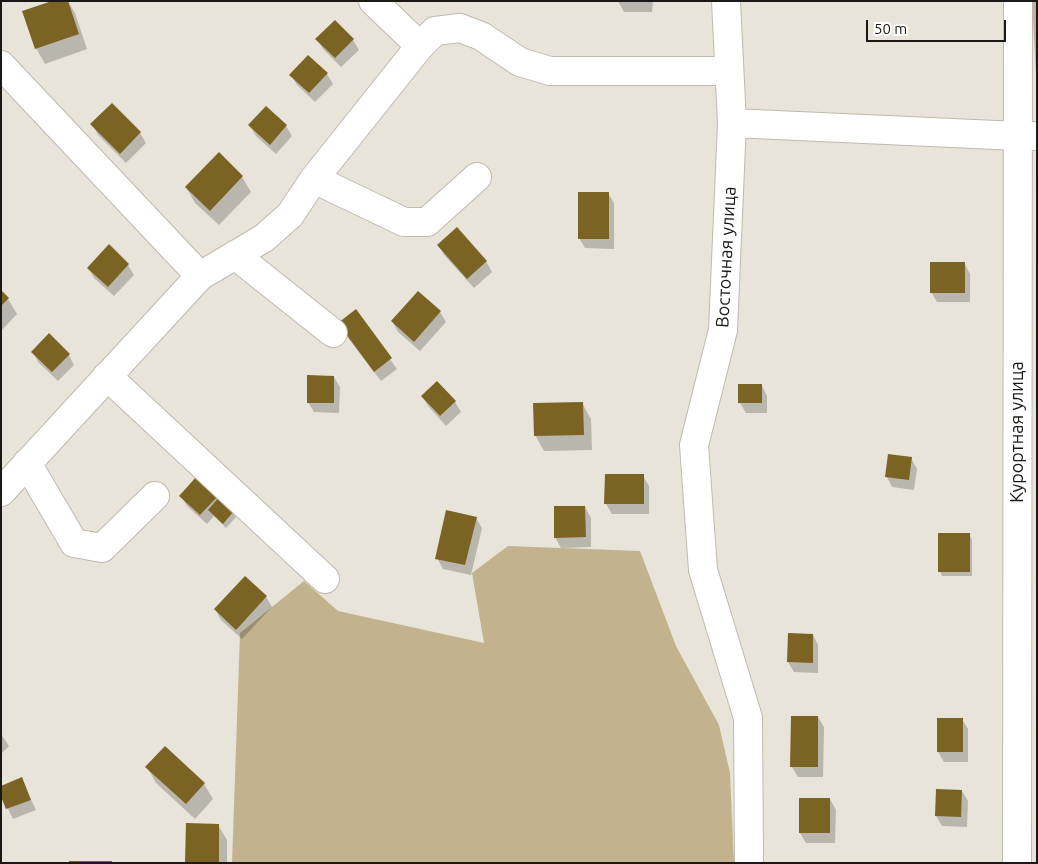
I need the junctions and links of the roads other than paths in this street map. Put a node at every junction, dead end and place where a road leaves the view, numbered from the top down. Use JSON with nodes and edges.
{"nodes":[{"id":1,"x":373,"y":1,"type":"edge"},
{"id":2,"x":726,"y":1,"type":"edge"},
{"id":3,"x":1018,"y":1,"type":"edge"},
{"id":4,"x":420,"y":46,"type":"junction"},
{"id":5,"x":1,"y":65,"type":"edge"},
{"id":6,"x":728,"y":71,"type":"junction"},
{"id":7,"x":732,"y":123,"type":"junction"},
{"id":8,"x":1027,"y":136,"type":"edge"},
{"id":9,"x":477,"y":177,"type":"dead end"},
{"id":10,"x":314,"y":179,"type":"junction"},
{"id":11,"x":235,"y":255,"type":"junction"},
{"id":12,"x":200,"y":276,"type":"junction"},
{"id":13,"x":333,"y":333,"type":"dead end"},
{"id":14,"x":107,"y":376,"type":"junction"},
{"id":15,"x":27,"y":463,"type":"junction"},
{"id":16,"x":1,"y":492,"type":"edge"},
{"id":17,"x":155,"y":496,"type":"dead end"},
{"id":18,"x":326,"y":579,"type":"dead end"},
{"id":19,"x":749,"y":863,"type":"edge"},
{"id":20,"x":1016,"y":863,"type":"edge"}],
"edges":[{"from":1,"to":4,"type":"street"},
{"from":2,"to":6,"type":"street","name":"Восточная улица"},
{"from":3,"to":8,"type":"street","name":"Курортная улица"},
{"from":4,"to":6,"type":"street"},
{"from":4,"to":10,"type":"street"},
{"from":5,"to":12,"type":"street"},
{"from":6,"to":7,"type":"street","name":"Восточная улица"},
{"from":7,"to":8,"type":"street"},
{"from":7,"to":19,"type":"street","name":"Восточная улица"},
{"from":8,"to":20,"type":"street","name":"Курортная улица"},
{"from":9,"to":10,"type":"street"},
{"from":10,"to":11,"type":"street"},
{"from":11,"to":12,"type":"street"},
{"from":11,"to":13,"type":"street"},
{"from":12,"to":14,"type":"street"},
{"from":14,"to":15,"type":"street"},
{"from":14,"to":18,"type":"street"},
{"from":15,"to":16,"type":"street"},
{"from":15,"to":17,"type":"street"}]}
